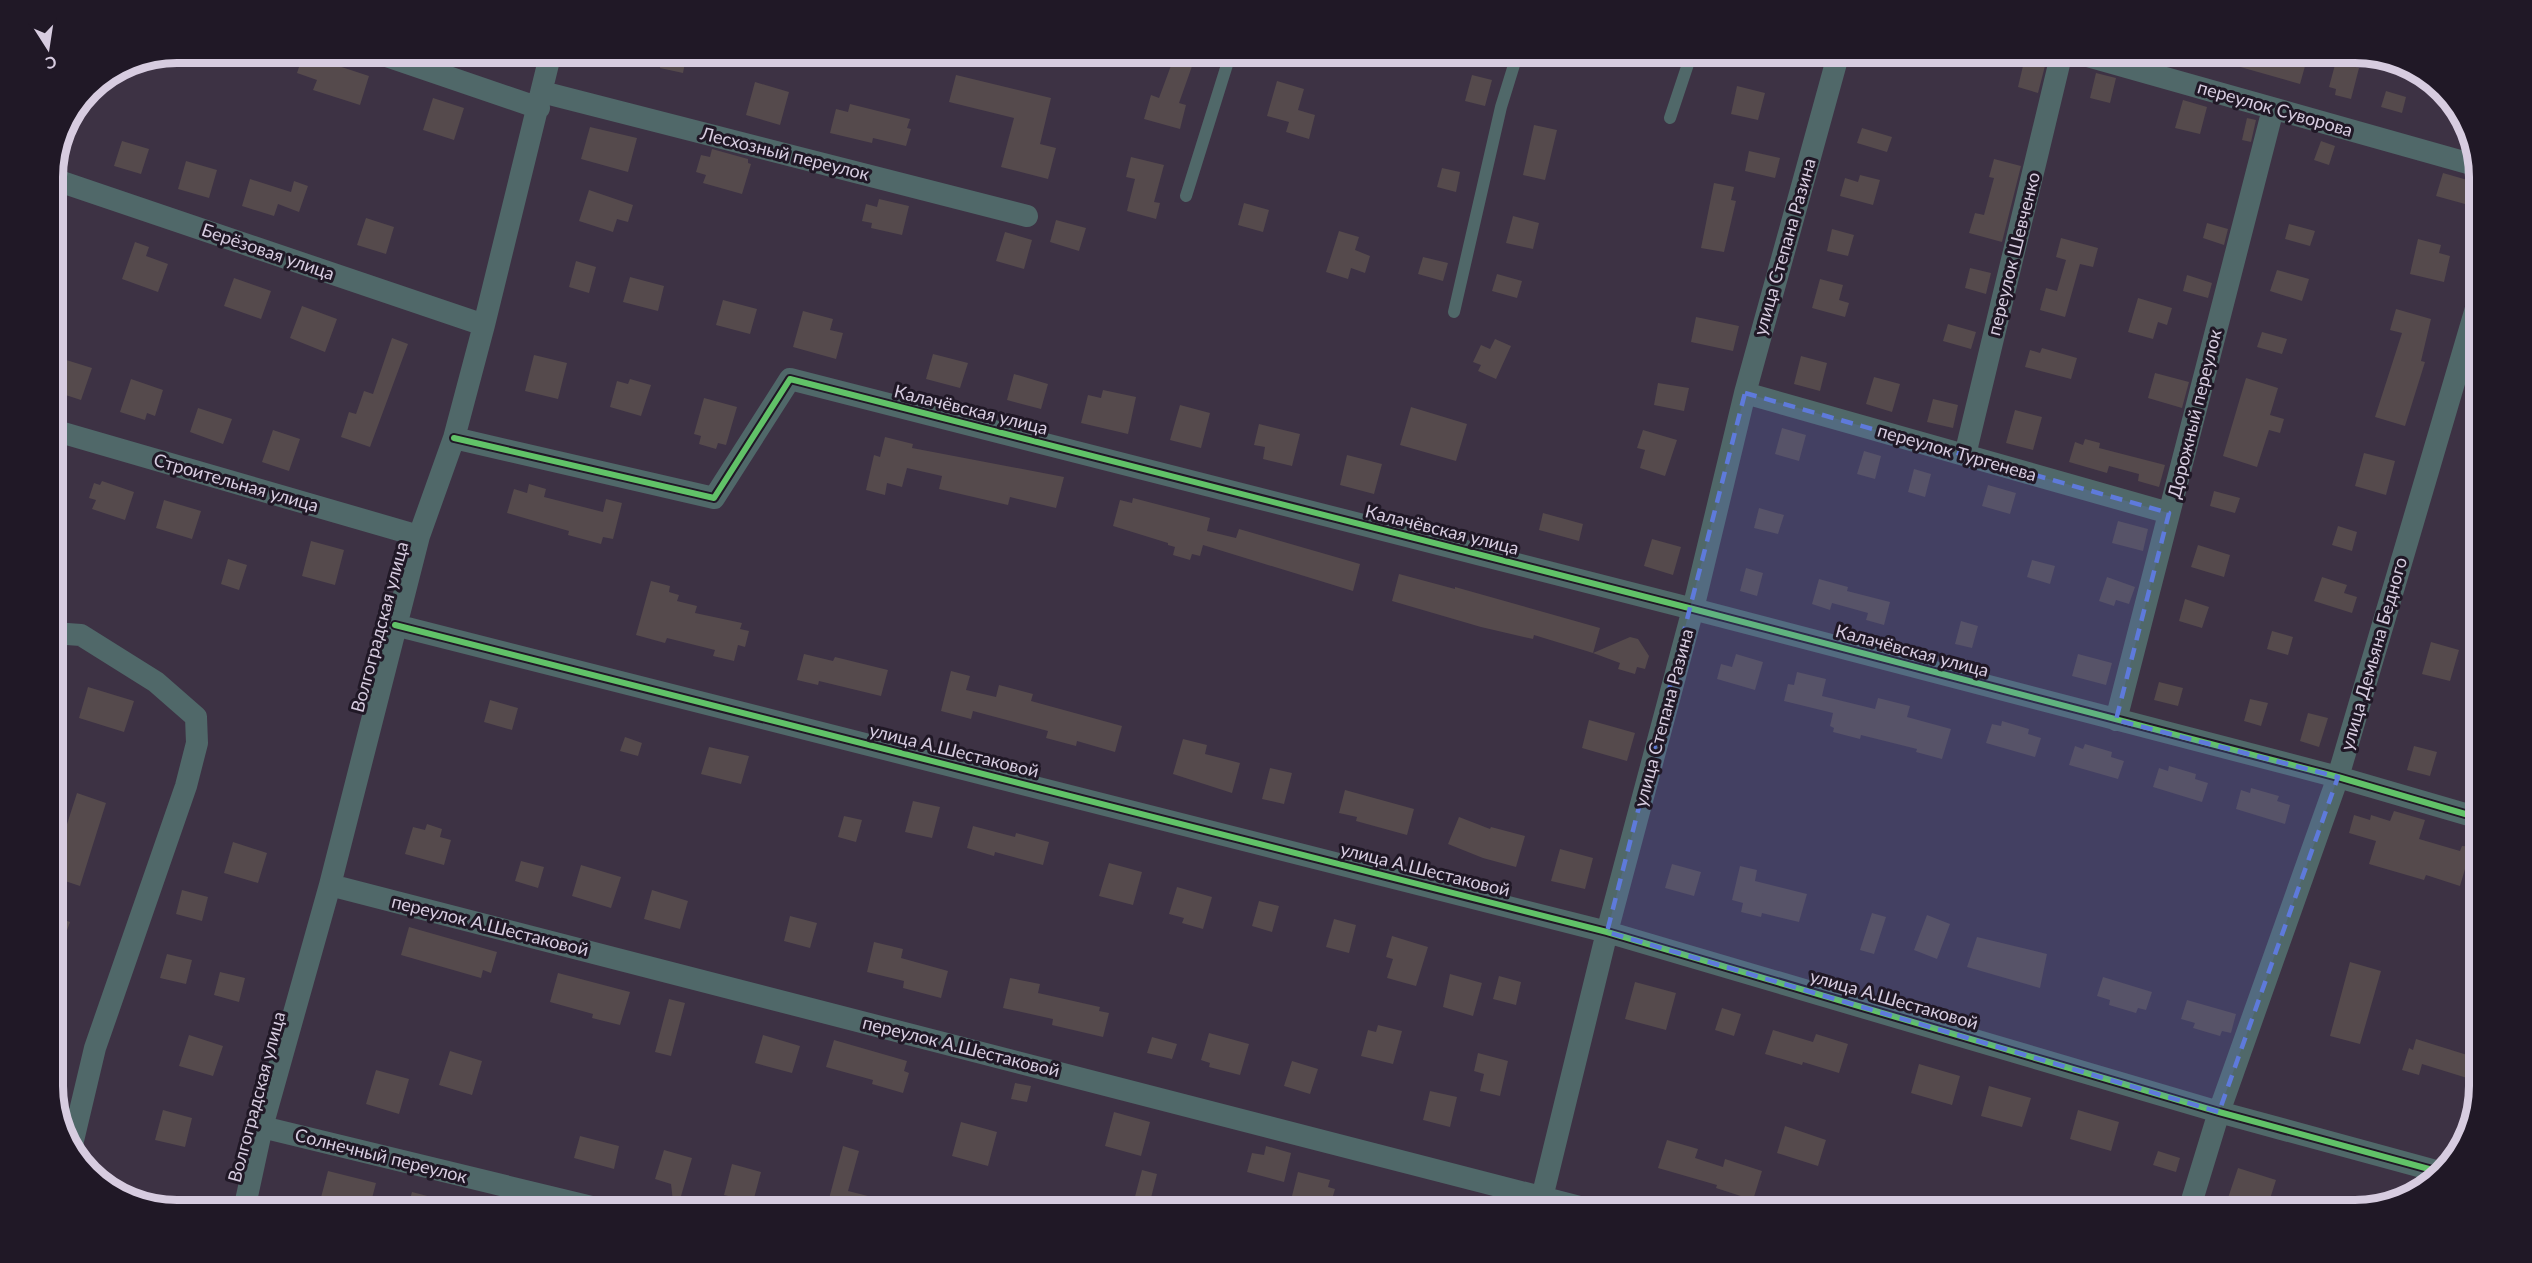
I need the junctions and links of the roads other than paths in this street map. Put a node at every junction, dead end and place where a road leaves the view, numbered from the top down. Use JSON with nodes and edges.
{"nodes":[{"id":1,"x":413,"y":63,"type":"edge"},
{"id":2,"x":549,"y":63,"type":"edge"},
{"id":3,"x":1228,"y":63,"type":"edge"},
{"id":4,"x":1515,"y":63,"type":"edge"},
{"id":5,"x":1688,"y":63,"type":"edge"},
{"id":6,"x":1836,"y":63,"type":"edge"},
{"id":7,"x":2059,"y":63,"type":"edge"},
{"id":8,"x":2112,"y":63,"type":"edge"},
{"id":9,"x":541,"y":100,"type":"junction"},
{"id":10,"x":2273,"y":109,"type":"junction"},
{"id":11,"x":1670,"y":118,"type":"dead end"},
{"id":12,"x":2468,"y":163,"type":"edge"},
{"id":13,"x":63,"y":183,"type":"edge"},
{"id":14,"x":1186,"y":196,"type":"dead end"},
{"id":15,"x":1027,"y":216,"type":"dead end"},
{"id":16,"x":1454,"y":312,"type":"dead end"},
{"id":17,"x":484,"y":325,"type":"junction"},
{"id":18,"x":2469,"y":332,"type":"edge"},
{"id":19,"x":1744,"y":393,"type":"junction"},
{"id":20,"x":63,"y":433,"type":"edge"},
{"id":21,"x":454,"y":438,"type":"junction"},
{"id":22,"x":1965,"y":455,"type":"junction"},
{"id":23,"x":2169,"y":513,"type":"junction"},
{"id":24,"x":419,"y":536,"type":"junction"},
{"id":25,"x":1693,"y":609,"type":"junction"},
{"id":26,"x":395,"y":625,"type":"junction"},
{"id":27,"x":63,"y":634,"type":"edge"},
{"id":28,"x":2116,"y":720,"type":"junction"},
{"id":29,"x":2338,"y":777,"type":"junction"},
{"id":30,"x":2469,"y":815,"type":"edge"},
{"id":31,"x":330,"y":885,"type":"junction"},
{"id":32,"x":1607,"y":932,"type":"junction"},
{"id":33,"x":2219,"y":1112,"type":"junction"},
{"id":34,"x":262,"y":1127,"type":"junction"},
{"id":35,"x":74,"y":1135,"type":"edge"},
{"id":36,"x":2433,"y":1170,"type":"edge"},
{"id":37,"x":246,"y":1200,"type":"edge"},
{"id":38,"x":563,"y":1200,"type":"edge"},
{"id":39,"x":1525,"y":1200,"type":"edge"},
{"id":40,"x":1541,"y":1200,"type":"edge"},
{"id":41,"x":2192,"y":1200,"type":"edge"}],
"edges":[{"from":1,"to":9,"type":"street","name":"Лесхозный переулок"},
{"from":2,"to":9,"type":"street","name":"Волгоградская улица"},
{"from":3,"to":14,"type":"lane"},
{"from":4,"to":16,"type":"lane"},
{"from":5,"to":11,"type":"lane"},
{"from":6,"to":19,"type":"street","name":"улица Степана Разина"},
{"from":7,"to":22,"type":"street","name":"переулок Шевченко"},
{"from":8,"to":10,"type":"street","name":"переулок Суворова"},
{"from":9,"to":15,"type":"street","name":"Лесхозный переулок"},
{"from":9,"to":17,"type":"street","name":"Волгоградская улица"},
{"from":10,"to":12,"type":"street","name":"переулок Суворова"},
{"from":10,"to":23,"type":"street","name":"Дорожный переулок"},
{"from":13,"to":17,"type":"street","name":"Берёзовая улица"},
{"from":17,"to":21,"type":"street","name":"Волгоградская улица"},
{"from":18,"to":29,"type":"street","name":"улица Демьяна Бедного"},
{"from":19,"to":22,"type":"street","name":"переулок Тургенева"},
{"from":19,"to":25,"type":"street","name":"улица Степана Разина"},
{"from":20,"to":24,"type":"street","name":"Строительная улица"},
{"from":21,"to":24,"type":"street","name":"Волгоградская улица"},
{"from":21,"to":25,"type":"street","name":"Калачёвская улица"},
{"from":22,"to":23,"type":"street","name":"переулок Тургенева"},
{"from":23,"to":28,"type":"street","name":"Дорожный переулок"},
{"from":24,"to":26,"type":"street","name":"Волгоградская улица"},
{"from":25,"to":28,"type":"street","name":"Калачёвская улица"},
{"from":25,"to":32,"type":"street","name":"улица Степана Разина"},
{"from":26,"to":31,"type":"street","name":"Волгоградская улица"},
{"from":26,"to":32,"type":"street","name":"улица А.Шестаковой"},
{"from":27,"to":35,"type":"street"},
{"from":28,"to":29,"type":"street","name":"Калачёвская улица"},
{"from":29,"to":30,"type":"street","name":"Калачёвская улица"},
{"from":29,"to":33,"type":"street","name":"улица Демьяна Бедного"},
{"from":31,"to":34,"type":"street","name":"Волгоградская улица"},
{"from":31,"to":39,"type":"street","name":"переулок А.Шестаковой"},
{"from":32,"to":33,"type":"street","name":"улица А.Шестаковой"},
{"from":32,"to":40,"type":"street","name":"улица Степана Разина"},
{"from":33,"to":36,"type":"street","name":"улица А.Шестаковой"},
{"from":33,"to":41,"type":"street","name":"улица Демьяна Бедного"},
{"from":34,"to":37,"type":"street","name":"Волгоградская улица"},
{"from":34,"to":38,"type":"street","name":"Солнечный переулок"}]}
